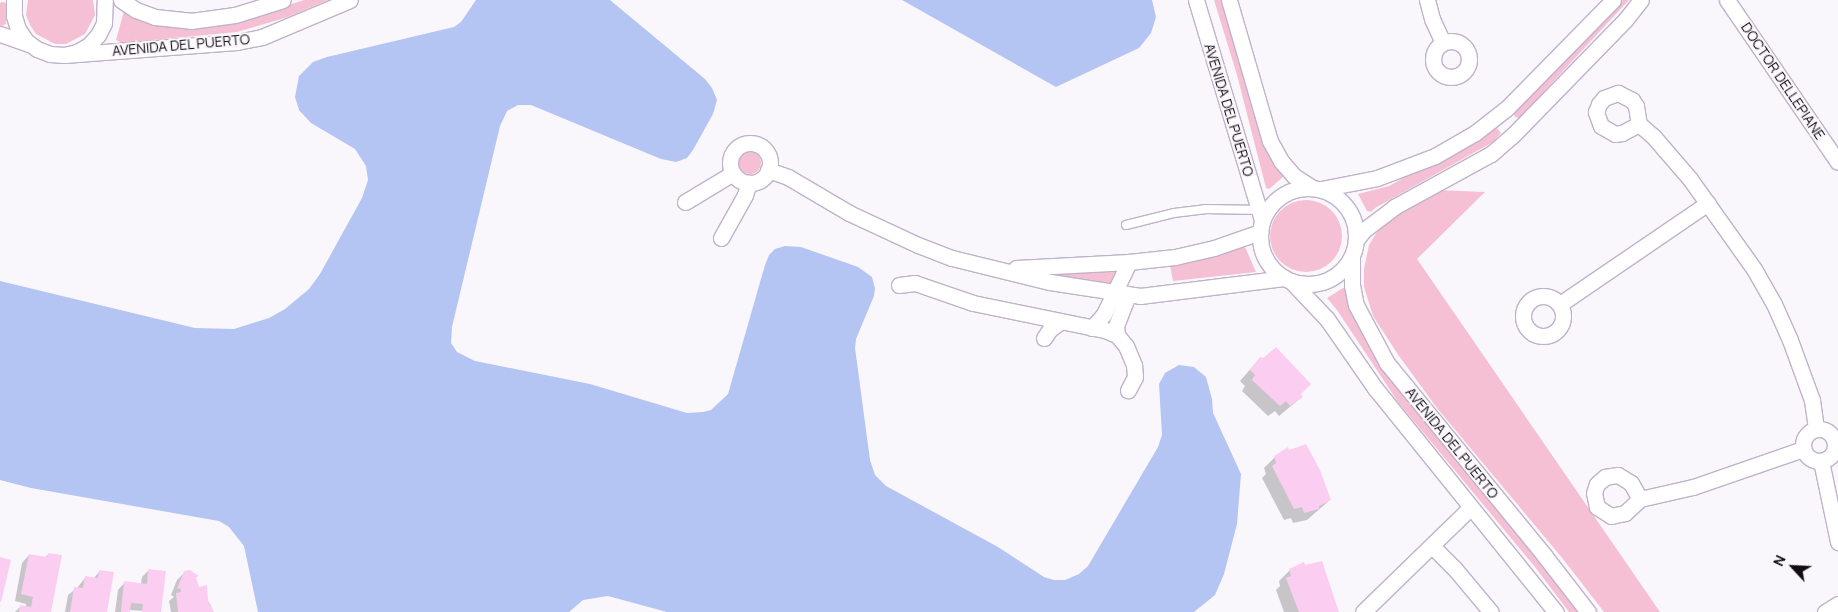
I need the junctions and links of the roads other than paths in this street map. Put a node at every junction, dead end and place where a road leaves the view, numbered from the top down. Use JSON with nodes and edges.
{"nodes":[{"id":1,"x":14,"y":0,"type":"edge"},
{"id":2,"x":105,"y":0,"type":"edge"},
{"id":3,"x":121,"y":0,"type":"edge"},
{"id":4,"x":283,"y":0,"type":"edge"},
{"id":5,"x":350,"y":0,"type":"edge"},
{"id":6,"x":1196,"y":0,"type":"edge"},
{"id":7,"x":1229,"y":0,"type":"edge"},
{"id":8,"x":1427,"y":0,"type":"edge"},
{"id":9,"x":1612,"y":0,"type":"edge"},
{"id":10,"x":1641,"y":0,"type":"edge"},
{"id":11,"x":1727,"y":0,"type":"edge"},
{"id":12,"x":0,"y":34,"type":"edge"},
{"id":13,"x":1443,"y":43,"type":"dead end"},
{"id":14,"x":32,"y":46,"type":"junction"},
{"id":15,"x":64,"y":55,"type":"junction"},
{"id":16,"x":1495,"y":118,"type":"junction"},
{"id":17,"x":1638,"y":124,"type":"dead end"},
{"id":18,"x":1512,"y":136,"type":"junction"},
{"id":19,"x":1838,"y":162,"type":"edge"},
{"id":20,"x":768,"y":170,"type":"junction"},
{"id":21,"x":733,"y":173,"type":"junction"},
{"id":22,"x":748,"y":183,"type":"junction"},
{"id":23,"x":1316,"y":188,"type":"junction"},
{"id":24,"x":685,"y":202,"type":"dead end"},
{"id":25,"x":1708,"y":203,"type":"junction"},
{"id":26,"x":1260,"y":221,"type":"junction"},
{"id":27,"x":1126,"y":225,"type":"dead end"},
{"id":28,"x":721,"y":238,"type":"dead end"},
{"id":29,"x":1356,"y":240,"type":"junction"},
{"id":30,"x":1352,"y":256,"type":"junction"},
{"id":31,"x":1129,"y":262,"type":"junction"},
{"id":32,"x":989,"y":267,"type":"junction"},
{"id":33,"x":1288,"y":280,"type":"junction"},
{"id":34,"x":900,"y":285,"type":"dead end"},
{"id":35,"x":1121,"y":294,"type":"junction"},
{"id":36,"x":1560,"y":304,"type":"dead end"},
{"id":37,"x":1060,"y":322,"type":"junction"},
{"id":38,"x":1092,"y":328,"type":"junction"},
{"id":39,"x":1116,"y":335,"type":"junction"},
{"id":40,"x":1044,"y":338,"type":"dead end"},
{"id":41,"x":1128,"y":390,"type":"dead end"},
{"id":42,"x":1816,"y":429,"type":"junction"},
{"id":43,"x":1835,"y":436,"type":"edge"},
{"id":44,"x":1803,"y":449,"type":"junction"},
{"id":45,"x":1821,"y":461,"type":"junction"},
{"id":46,"x":1640,"y":499,"type":"dead end"},
{"id":47,"x":1470,"y":508,"type":"junction"},
{"id":48,"x":1838,"y":542,"type":"edge"},
{"id":49,"x":1432,"y":546,"type":"junction"},
{"id":50,"x":1838,"y":604,"type":"edge"},
{"id":51,"x":1363,"y":612,"type":"edge"},
{"id":52,"x":1491,"y":612,"type":"edge"},
{"id":53,"x":1556,"y":612,"type":"edge"},
{"id":54,"x":1588,"y":612,"type":"edge"},
{"id":55,"x":1825,"y":612,"type":"edge"}],
"edges":[{"from":1,"to":14,"type":"street"},
{"from":2,"to":15,"type":"street"},
{"from":3,"to":4,"type":"street","name":"AVENIDA DEL PUERTO"},
{"from":5,"to":15,"type":"street","name":"AVENIDA DEL PUERTO"},
{"from":6,"to":26,"type":"street","name":"AVENIDA DEL PUERTO"},
{"from":7,"to":23,"type":"street"},
{"from":8,"to":13,"type":"street"},
{"from":9,"to":16,"type":"street"},
{"from":10,"to":18,"type":"street"},
{"from":11,"to":19,"type":"street","name":"DOCTOR DELLEPIANE"},
{"from":12,"to":14,"type":"street","name":"AVENIDA DEL PUERTO"},
{"from":14,"to":15,"type":"street","name":"AVENIDA DEL PUERTO"},
{"from":16,"to":18,"type":"street"},
{"from":16,"to":23,"type":"street"},
{"from":17,"to":25,"type":"street"},
{"from":18,"to":29,"type":"street"},
{"from":20,"to":21,"type":"street"},
{"from":20,"to":22,"type":"street"},
{"from":20,"to":32,"type":"street"},
{"from":21,"to":22,"type":"street"},
{"from":21,"to":24,"type":"street"},
{"from":22,"to":28,"type":"street"},
{"from":23,"to":26,"type":"street"},
{"from":23,"to":29,"type":"street"},
{"from":25,"to":36,"type":"street"},
{"from":25,"to":42,"type":"street"},
{"from":26,"to":27,"type":"lane"},
{"from":26,"to":31,"type":"street"},
{"from":26,"to":33,"type":"street"},
{"from":29,"to":30,"type":"street"},
{"from":30,"to":33,"type":"street"},
{"from":30,"to":54,"type":"street","name":"AVENIDA DEL PUERTO"},
{"from":31,"to":32,"type":"street"},
{"from":31,"to":35,"type":"street"},
{"from":32,"to":35,"type":"street"},
{"from":33,"to":35,"type":"street"},
{"from":33,"to":47,"type":"street","name":"AVENIDA DEL PUERTO"},
{"from":34,"to":37,"type":"street"},
{"from":35,"to":38,"type":"street"},
{"from":35,"to":39,"type":"street"},
{"from":37,"to":38,"type":"street"},
{"from":37,"to":40,"type":"street"},
{"from":38,"to":39,"type":"street"},
{"from":39,"to":41,"type":"street"},
{"from":42,"to":43,"type":"street"},
{"from":42,"to":44,"type":"street"},
{"from":43,"to":45,"type":"street"},
{"from":44,"to":45,"type":"street"},
{"from":44,"to":46,"type":"street"},
{"from":45,"to":48,"type":"street"},
{"from":47,"to":49,"type":"street"},
{"from":47,"to":53,"type":"street","name":"AVENIDA DEL PUERTO"},
{"from":49,"to":51,"type":"street"},
{"from":49,"to":52,"type":"street"},
{"from":50,"to":55,"type":"street"}]}
